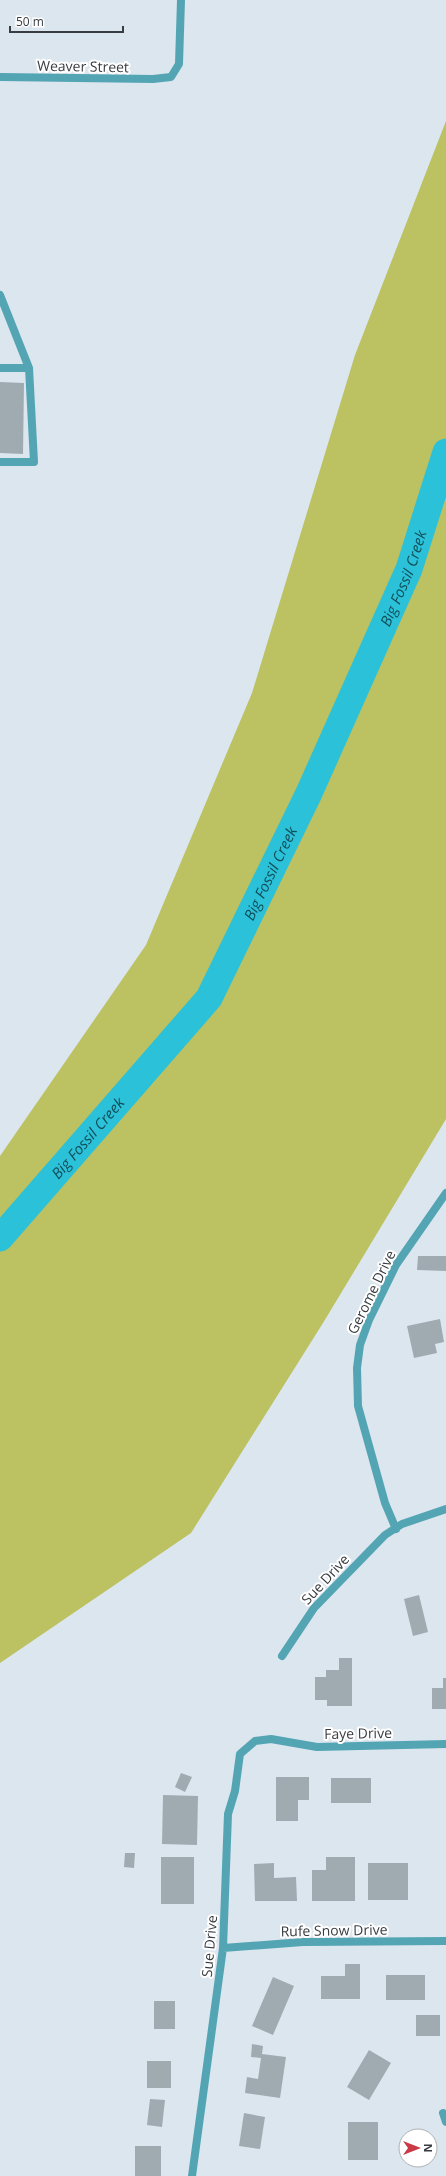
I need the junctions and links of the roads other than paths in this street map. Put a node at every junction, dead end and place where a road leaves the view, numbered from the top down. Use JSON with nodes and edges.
{"nodes":[{"id":1,"x":181,"y":0,"type":"edge"},
{"id":2,"x":0,"y":77,"type":"edge"},
{"id":3,"x":0,"y":295,"type":"edge"},
{"id":4,"x":0,"y":368,"type":"edge"},
{"id":5,"x":29,"y":368,"type":"junction"},
{"id":6,"x":0,"y":462,"type":"edge"},
{"id":7,"x":446,"y":1193,"type":"edge"},
{"id":8,"x":446,"y":1509,"type":"edge"},
{"id":9,"x":396,"y":1529,"type":"junction"},
{"id":10,"x":282,"y":1656,"type":"dead end"},
{"id":11,"x":271,"y":1739,"type":"joint"},
{"id":12,"x":446,"y":1744,"type":"edge"},
{"id":13,"x":446,"y":1941,"type":"edge"},
{"id":14,"x":223,"y":1948,"type":"junction"},
{"id":15,"x":443,"y":2113,"type":"dead end"},
{"id":16,"x":446,"y":2122,"type":"edge"},
{"id":17,"x":192,"y":2176,"type":"edge"}],
"edges":[{"from":1,"to":2,"type":"street","name":"Weaver Street"},
{"from":3,"to":5,"type":"street"},
{"from":4,"to":5,"type":"street"},
{"from":5,"to":6,"type":"street"},
{"from":7,"to":9,"type":"street","name":"Gerome Drive"},
{"from":8,"to":9,"type":"street","name":"Sue Drive"},
{"from":9,"to":10,"type":"street","name":"Sue Drive"},
{"from":11,"to":12,"type":"street","name":"Faye Drive"},
{"from":11,"to":14,"type":"street","name":"Sue Drive"},
{"from":13,"to":14,"type":"street","name":"Rufe Snow Drive"},
{"from":14,"to":17,"type":"street","name":"Sue Drive"},
{"from":15,"to":16,"type":"street"}]}
